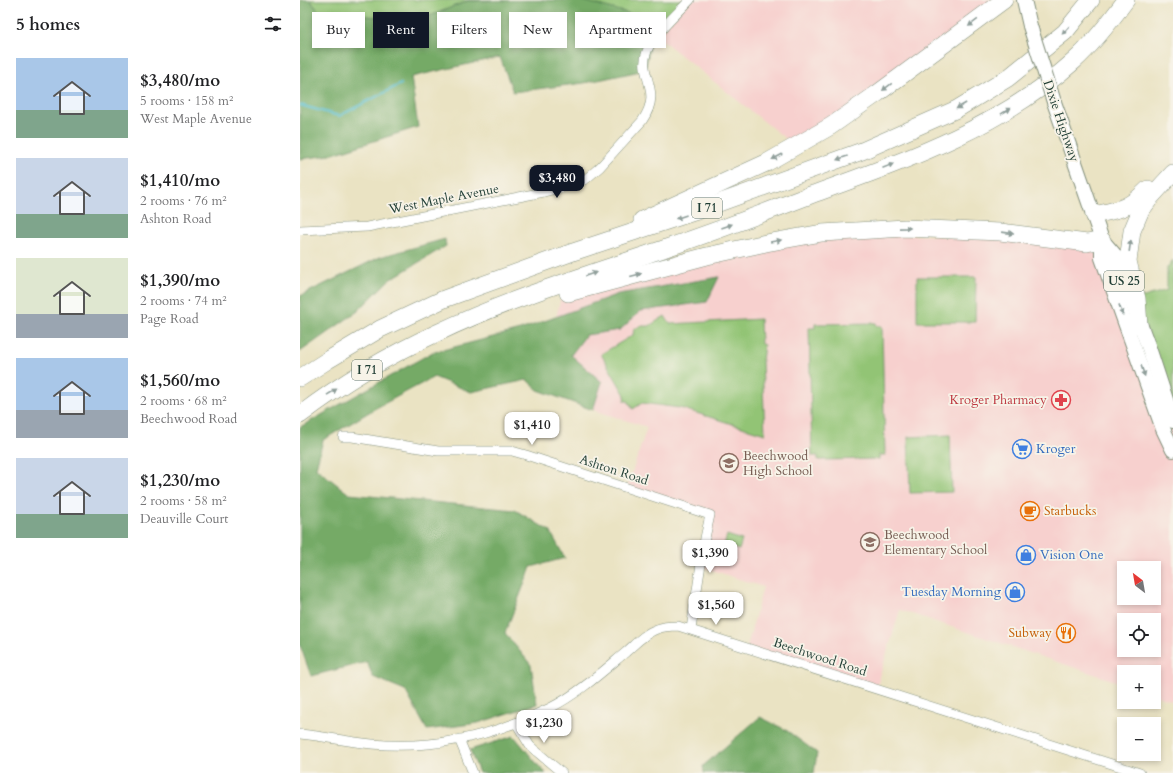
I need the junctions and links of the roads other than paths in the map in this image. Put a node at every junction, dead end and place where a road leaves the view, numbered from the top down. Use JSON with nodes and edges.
{"nodes":[{"id":1,"x":690,"y":0,"type":"edge"},
{"id":2,"x":1004,"y":0,"type":"edge"},
{"id":3,"x":1024,"y":0,"type":"edge"},
{"id":4,"x":1091,"y":0,"type":"edge"},
{"id":5,"x":1126,"y":0,"type":"edge"},
{"id":6,"x":1173,"y":171,"type":"edge"},
{"id":7,"x":1094,"y":214,"type":"junction"},
{"id":8,"x":300,"y":230,"type":"edge"},
{"id":9,"x":1102,"y":240,"type":"junction"},
{"id":10,"x":573,"y":252,"type":"junction"},
{"id":11,"x":1139,"y":325,"type":"junction"},
{"id":12,"x":437,"y":332,"type":"junction"},
{"id":13,"x":300,"y":378,"type":"edge"},
{"id":14,"x":300,"y":415,"type":"edge"},
{"id":15,"x":1173,"y":421,"type":"edge"},
{"id":16,"x":343,"y":437,"type":"dead end"},
{"id":17,"x":1173,"y":450,"type":"edge"},
{"id":18,"x":691,"y":629,"type":"junction"},
{"id":19,"x":516,"y":723,"type":"junction"},
{"id":20,"x":300,"y":734,"type":"edge"},
{"id":21,"x":459,"y":740,"type":"junction"},
{"id":22,"x":473,"y":773,"type":"edge"},
{"id":23,"x":562,"y":773,"type":"edge"},
{"id":24,"x":1140,"y":773,"type":"edge"}],
"edges":[{"from":1,"to":8,"type":"street","name":"West Maple Avenue"},
{"from":2,"to":10,"type":"highway","one_way":true},
{"from":3,"to":7,"type":"main road","name":"Dixie Highway","number":"US 25","bridge":true},
{"from":4,"to":10,"type":"highway","number":"I 71","one_way":true},
{"from":12,"to":5,"type":"highway","number":"I 71","one_way":true},
{"from":6,"to":7,"type":"highway"},
{"from":11,"to":6,"type":"highway","one_way":true},
{"from":7,"to":9,"type":"main road","name":"Dixie Highway","number":"US 25"},
{"from":9,"to":11,"type":"main road","name":"Dixie Highway","number":"US 25"},
{"from":12,"to":9,"type":"highway","one_way":true},
{"from":9,"to":17,"type":"main road","name":"Dixie Highway","number":"US 25","one_way":true},
{"from":10,"to":13,"type":"highway","number":"I 71"},
{"from":11,"to":15,"type":"main road","name":"Dixie Highway","number":"US 25"},
{"from":14,"to":12,"type":"highway","number":"I 71","one_way":true},
{"from":16,"to":18,"type":"street","name":"Ashton Road"},
{"from":18,"to":19,"type":"street","name":"Beechwood Road"},
{"from":18,"to":24,"type":"street","name":"Beechwood Road"},
{"from":19,"to":21,"type":"street","name":"Beechwood Road"},
{"from":19,"to":23,"type":"street"},
{"from":20,"to":21,"type":"street","name":"Beechwood Road"},
{"from":21,"to":22,"type":"street"}]}
